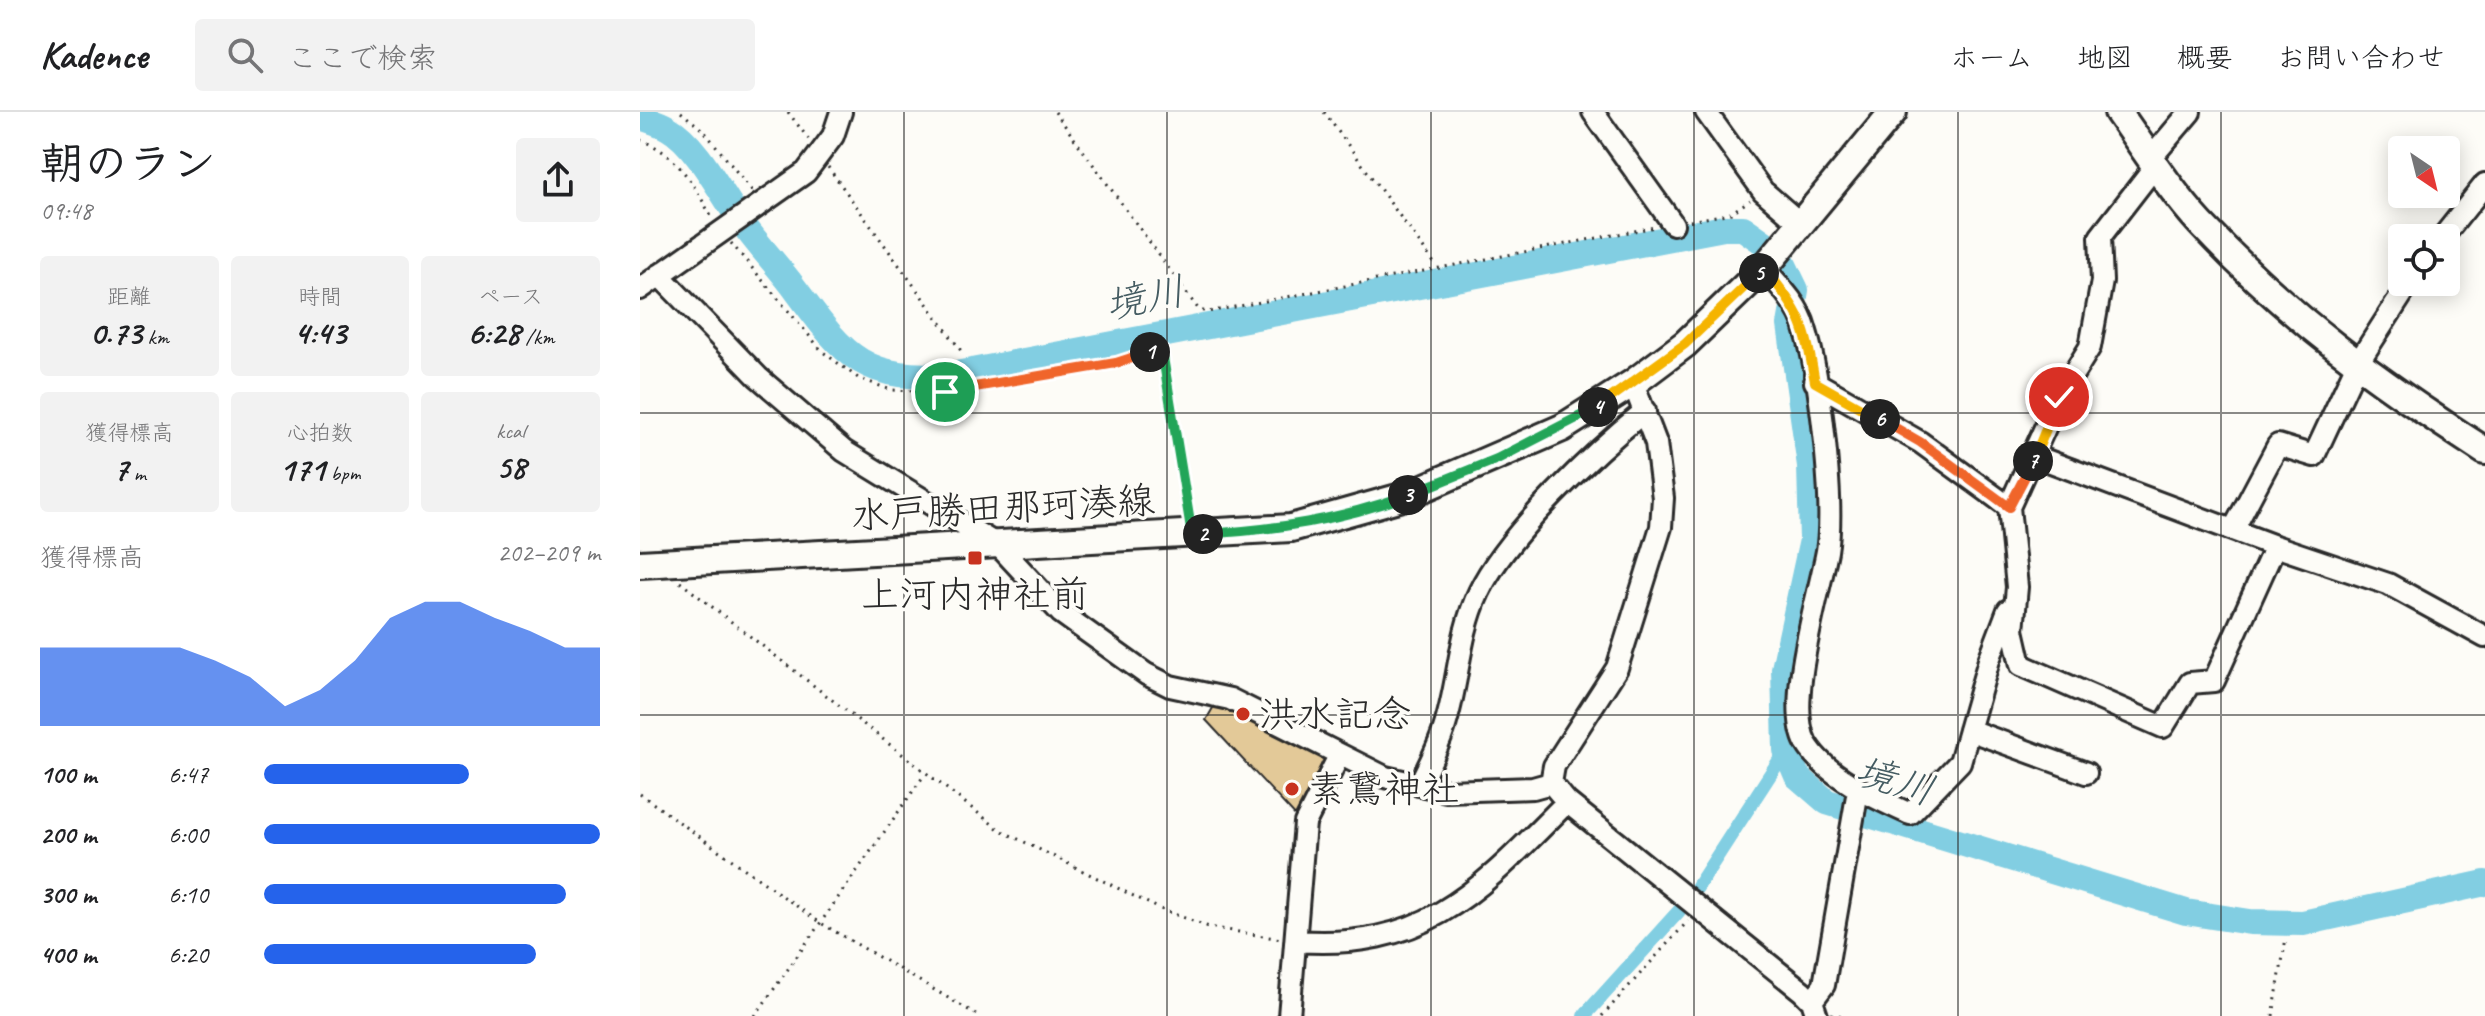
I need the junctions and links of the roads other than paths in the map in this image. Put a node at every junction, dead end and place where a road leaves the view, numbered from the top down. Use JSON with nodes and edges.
{"nodes":[{"id":1,"x":841,"y":112,"type":"edge"},
{"id":2,"x":1593,"y":112,"type":"edge"},
{"id":3,"x":1706,"y":112,"type":"edge"},
{"id":4,"x":2118,"y":112,"type":"edge"},
{"id":5,"x":2190,"y":112,"type":"edge"},
{"id":6,"x":1887,"y":114,"type":"edge"},
{"id":7,"x":2153,"y":162,"type":"junction"},
{"id":8,"x":2485,"y":184,"type":"edge"},
{"id":9,"x":1673,"y":224,"type":"road end"},
{"id":10,"x":1801,"y":224,"type":"junction"},
{"id":11,"x":2453,"y":224,"type":"edge"},
{"id":12,"x":1764,"y":268,"type":"junction"},
{"id":13,"x":659,"y":275,"type":"junction"},
{"id":14,"x":640,"y":289,"type":"edge"},
{"id":15,"x":2401,"y":296,"type":"edge"},
{"id":16,"x":2356,"y":366,"type":"junction"},
{"id":17,"x":1815,"y":382,"type":"junction"},
{"id":18,"x":1633,"y":383,"type":"junction"},
{"id":19,"x":1645,"y":411,"type":"junction"},
{"id":20,"x":2485,"y":451,"type":"edge"},
{"id":21,"x":2035,"y":456,"type":"junction"},
{"id":22,"x":2009,"y":507,"type":"junction"},
{"id":23,"x":2233,"y":530,"type":"junction"},
{"id":24,"x":999,"y":546,"type":"junction"},
{"id":25,"x":2275,"y":546,"type":"junction"},
{"id":26,"x":640,"y":564,"type":"edge"},
{"id":27,"x":2017,"y":587,"type":"junction"},
{"id":28,"x":2485,"y":637,"type":"edge"},
{"id":29,"x":1969,"y":730,"type":"junction"},
{"id":30,"x":1339,"y":756,"type":"junction"},
{"id":31,"x":2086,"y":773,"type":"dead end"},
{"id":32,"x":1551,"y":783,"type":"junction"},
{"id":33,"x":1419,"y":785,"type":"junction"},
{"id":34,"x":1567,"y":802,"type":"junction"},
{"id":35,"x":1855,"y":804,"type":"junction"},
{"id":36,"x":1296,"y":941,"type":"junction"},
{"id":37,"x":1815,"y":1008,"type":"edge"},
{"id":38,"x":1289,"y":1016,"type":"edge"}],
"edges":[{"from":1,"to":13,"type":"street"},
{"from":2,"to":9,"type":"street"},
{"from":3,"to":10,"type":"street"},
{"from":4,"to":7,"type":"main road"},
{"from":5,"to":7,"type":"street"},
{"from":6,"to":10,"type":"main road","name":"水戸勝田那珂湊線"},
{"from":7,"to":16,"type":"main road"},
{"from":7,"to":21,"type":"street"},
{"from":8,"to":11,"type":"street"},
{"from":10,"to":12,"type":"main road","name":"水戸勝田那珂湊線"},
{"from":12,"to":17,"type":"street"},
{"from":12,"to":18,"type":"main road","name":"水戸勝田那珂湊線"},
{"from":13,"to":14,"type":"street"},
{"from":13,"to":24,"type":"street"},
{"from":15,"to":16,"type":"street"},
{"from":16,"to":20,"type":"main road"},
{"from":16,"to":23,"type":"street"},
{"from":17,"to":22,"type":"street"},
{"from":17,"to":35,"type":"street"},
{"from":18,"to":19,"type":"street"},
{"from":18,"to":24,"type":"main road","name":"水戸勝田那珂湊線"},
{"from":19,"to":32,"type":"street"},
{"from":19,"to":33,"type":"street"},
{"from":21,"to":22,"type":"street"},
{"from":21,"to":23,"type":"street"},
{"from":22,"to":27,"type":"street"},
{"from":23,"to":25,"type":"street"},
{"from":24,"to":26,"type":"main road","name":"水戸勝田那珂湊線"},
{"from":24,"to":30,"type":"street"},
{"from":25,"to":27,"type":"street"},
{"from":25,"to":28,"type":"street"},
{"from":27,"to":29,"type":"street"},
{"from":29,"to":31,"type":"street"},
{"from":29,"to":35,"type":"street"},
{"from":30,"to":33,"type":"street"},
{"from":30,"to":36,"type":"street"},
{"from":32,"to":33,"type":"street"},
{"from":32,"to":34,"type":"street"},
{"from":34,"to":36,"type":"street"},
{"from":34,"to":37,"type":"street"},
{"from":35,"to":37,"type":"street"},
{"from":36,"to":38,"type":"street"}]}
